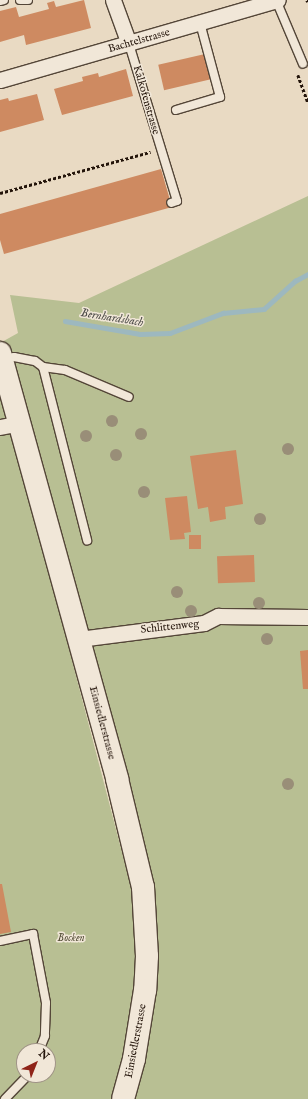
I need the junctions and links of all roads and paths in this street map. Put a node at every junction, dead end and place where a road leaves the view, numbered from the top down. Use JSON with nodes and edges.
{"nodes":[{"id":1,"x":4,"y":0,"type":"edge"},
{"id":2,"x":20,"y":0,"type":"edge"},
{"id":3,"x":28,"y":0,"type":"edge"},
{"id":4,"x":113,"y":0,"type":"edge"},
{"id":5,"x":277,"y":0,"type":"edge"},
{"id":6,"x":0,"y":1,"type":"edge"},
{"id":7,"x":200,"y":23,"type":"junction"},
{"id":8,"x":129,"y":44,"type":"junction"},
{"id":9,"x":303,"y":64,"type":"joint"},
{"id":10,"x":0,"y":80,"type":"edge"},
{"id":11,"x":308,"y":102,"type":"edge"},
{"id":12,"x":176,"y":110,"type":"dead end"},
{"id":13,"x":155,"y":150,"type":"dead end"},
{"id":14,"x":0,"y":193,"type":"edge"},
{"id":15,"x":174,"y":202,"type":"dead end"},
{"id":16,"x":1,"y":356,"type":"edge"},
{"id":17,"x":43,"y":367,"type":"junction"},
{"id":18,"x":129,"y":397,"type":"dead end"},
{"id":19,"x":10,"y":425,"type":"edge"},
{"id":20,"x":87,"y":540,"type":"dead end"},
{"id":21,"x":308,"y":617,"type":"edge"},
{"id":22,"x":79,"y":639,"type":"junction"},
{"id":23,"x":0,"y":941,"type":"edge"},
{"id":24,"x":42,"y":1043,"type":"edge"},
{"id":25,"x":20,"y":1083,"type":"edge"},
{"id":26,"x":5,"y":1099,"type":"edge"},
{"id":27,"x":123,"y":1099,"type":"edge"}],
"edges":[{"from":1,"to":6,"type":"lane"},
{"from":2,"to":3,"type":"lane"},
{"from":4,"to":8,"type":"street","name":"Kalkofenstrasse"},
{"from":5,"to":7,"type":"street","name":"Bachtelstrasse"},
{"from":5,"to":9,"type":"lane"},
{"from":7,"to":8,"type":"street","name":"Bachtelstrasse"},
{"from":7,"to":12,"type":"lane"},
{"from":8,"to":10,"type":"street","name":"Bachtelstrasse"},
{"from":8,"to":15,"type":"lane","name":"Kalkofenstrasse"},
{"from":9,"to":11,"type":"path"},
{"from":13,"to":14,"type":"path"},
{"from":16,"to":17,"type":"lane"},
{"from":16,"to":19,"type":"street","name":"Einsiedlerstrasse"},
{"from":17,"to":18,"type":"lane"},
{"from":17,"to":20,"type":"lane"},
{"from":19,"to":22,"type":"street","name":"Einsiedlerstrasse"},
{"from":21,"to":22,"type":"street","name":"Schlittenweg"},
{"from":22,"to":27,"type":"street","name":"Einsiedlerstrasse"},
{"from":23,"to":24,"type":"lane"},
{"from":25,"to":26,"type":"lane"}]}
